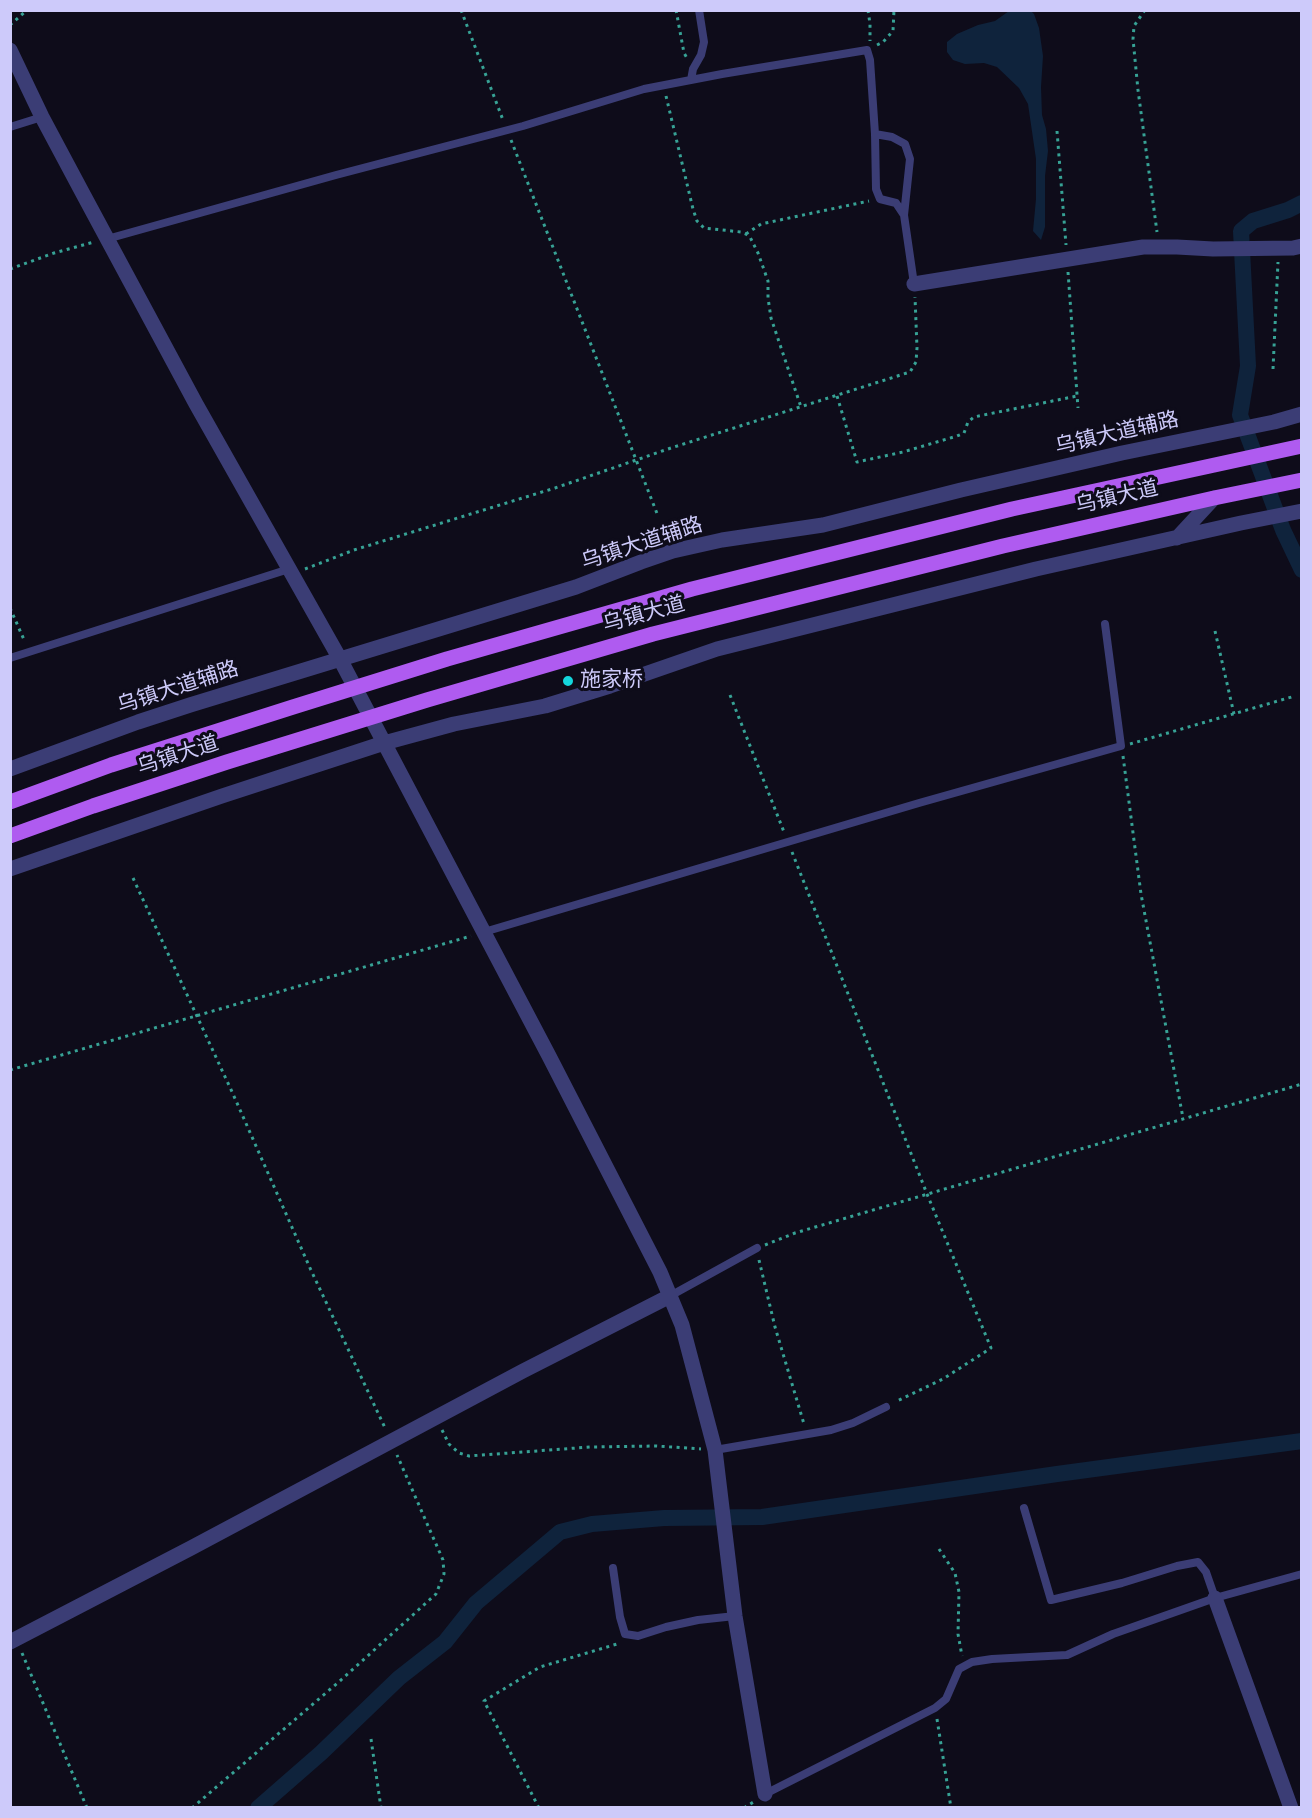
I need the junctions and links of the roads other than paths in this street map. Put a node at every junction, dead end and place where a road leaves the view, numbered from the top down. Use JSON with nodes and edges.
{"nodes":[{"id":1,"x":699,"y":10,"type":"edge"},
{"id":2,"x":10,"y":50,"type":"edge"},
{"id":3,"x":691,"y":80,"type":"junction"},
{"id":4,"x":42,"y":117,"type":"junction"},
{"id":5,"x":10,"y":127,"type":"edge"},
{"id":6,"x":875,"y":134,"type":"junction"},
{"id":7,"x":904,"y":215,"type":"junction"},
{"id":8,"x":107,"y":239,"type":"junction"},
{"id":9,"x":1302,"y":246,"type":"edge"},
{"id":10,"x":914,"y":284,"type":"joint"},
{"id":11,"x":1302,"y":414,"type":"edge"},
{"id":12,"x":1302,"y":446,"type":"edge"},
{"id":13,"x":1296,"y":481,"type":"edge"},
{"id":14,"x":1219,"y":497,"type":"junction"},
{"id":15,"x":1299,"y":511,"type":"edge"},
{"id":16,"x":1177,"y":538,"type":"junction"},
{"id":17,"x":290,"y":572,"type":"junction"},
{"id":18,"x":1105,"y":624,"type":"dead end"},
{"id":19,"x":10,"y":658,"type":"edge"},
{"id":20,"x":340,"y":659,"type":"junction"},
{"id":21,"x":354,"y":687,"type":"junction"},
{"id":22,"x":371,"y":718,"type":"junction"},
{"id":23,"x":384,"y":743,"type":"junction"},
{"id":24,"x":10,"y":769,"type":"edge"},
{"id":25,"x":10,"y":802,"type":"edge"},
{"id":26,"x":10,"y":836,"type":"edge"},
{"id":27,"x":10,"y":869,"type":"edge"},
{"id":28,"x":484,"y":932,"type":"junction"},
{"id":29,"x":757,"y":1248,"type":"road end"},
{"id":30,"x":670,"y":1296,"type":"junction"},
{"id":31,"x":886,"y":1407,"type":"road end"},
{"id":32,"x":715,"y":1450,"type":"junction"},
{"id":33,"x":1024,"y":1508,"type":"dead end"},
{"id":34,"x":613,"y":1568,"type":"dead end"},
{"id":35,"x":1302,"y":1574,"type":"edge"},
{"id":36,"x":1215,"y":1598,"type":"junction"},
{"id":37,"x":735,"y":1616,"type":"junction"},
{"id":38,"x":13,"y":1640,"type":"edge"},
{"id":39,"x":765,"y":1794,"type":"joint"},
{"id":40,"x":1291,"y":1808,"type":"edge"}],
"edges":[{"from":1,"to":3,"type":"lane"},
{"from":2,"to":4,"type":"street"},
{"from":3,"to":6,"type":"lane"},
{"from":3,"to":8,"type":"lane"},
{"from":4,"to":5,"type":"lane"},
{"from":4,"to":8,"type":"street"},
{"from":6,"to":7,"type":"lane"},
{"from":6,"to":7,"type":"lane"},
{"from":7,"to":10,"type":"lane"},
{"from":8,"to":17,"type":"street"},
{"from":9,"to":10,"type":"street"},
{"from":11,"to":20,"type":"street","name":"乌镇大道辅路"},
{"from":12,"to":21,"type":"main road","name":"乌镇大道"},
{"from":13,"to":14,"type":"main road","name":"乌镇大道"},
{"from":14,"to":16,"type":"street"},
{"from":14,"to":22,"type":"main road","name":"乌镇大道"},
{"from":15,"to":16,"type":"street"},
{"from":16,"to":23,"type":"street"},
{"from":17,"to":19,"type":"lane"},
{"from":17,"to":20,"type":"street"},
{"from":18,"to":28,"type":"lane"},
{"from":20,"to":21,"type":"street"},
{"from":20,"to":24,"type":"street","name":"乌镇大道辅路"},
{"from":21,"to":22,"type":"street"},
{"from":21,"to":25,"type":"main road","name":"乌镇大道"},
{"from":22,"to":23,"type":"street"},
{"from":22,"to":26,"type":"main road","name":"乌镇大道"},
{"from":23,"to":27,"type":"street"},
{"from":23,"to":28,"type":"street"},
{"from":28,"to":30,"type":"street"},
{"from":29,"to":30,"type":"lane"},
{"from":30,"to":32,"type":"street"},
{"from":30,"to":38,"type":"street"},
{"from":31,"to":32,"type":"lane"},
{"from":32,"to":37,"type":"street"},
{"from":33,"to":36,"type":"lane"},
{"from":34,"to":37,"type":"lane"},
{"from":35,"to":36,"type":"lane"},
{"from":36,"to":39,"type":"lane"},
{"from":36,"to":40,"type":"street"},
{"from":37,"to":39,"type":"street"}]}
